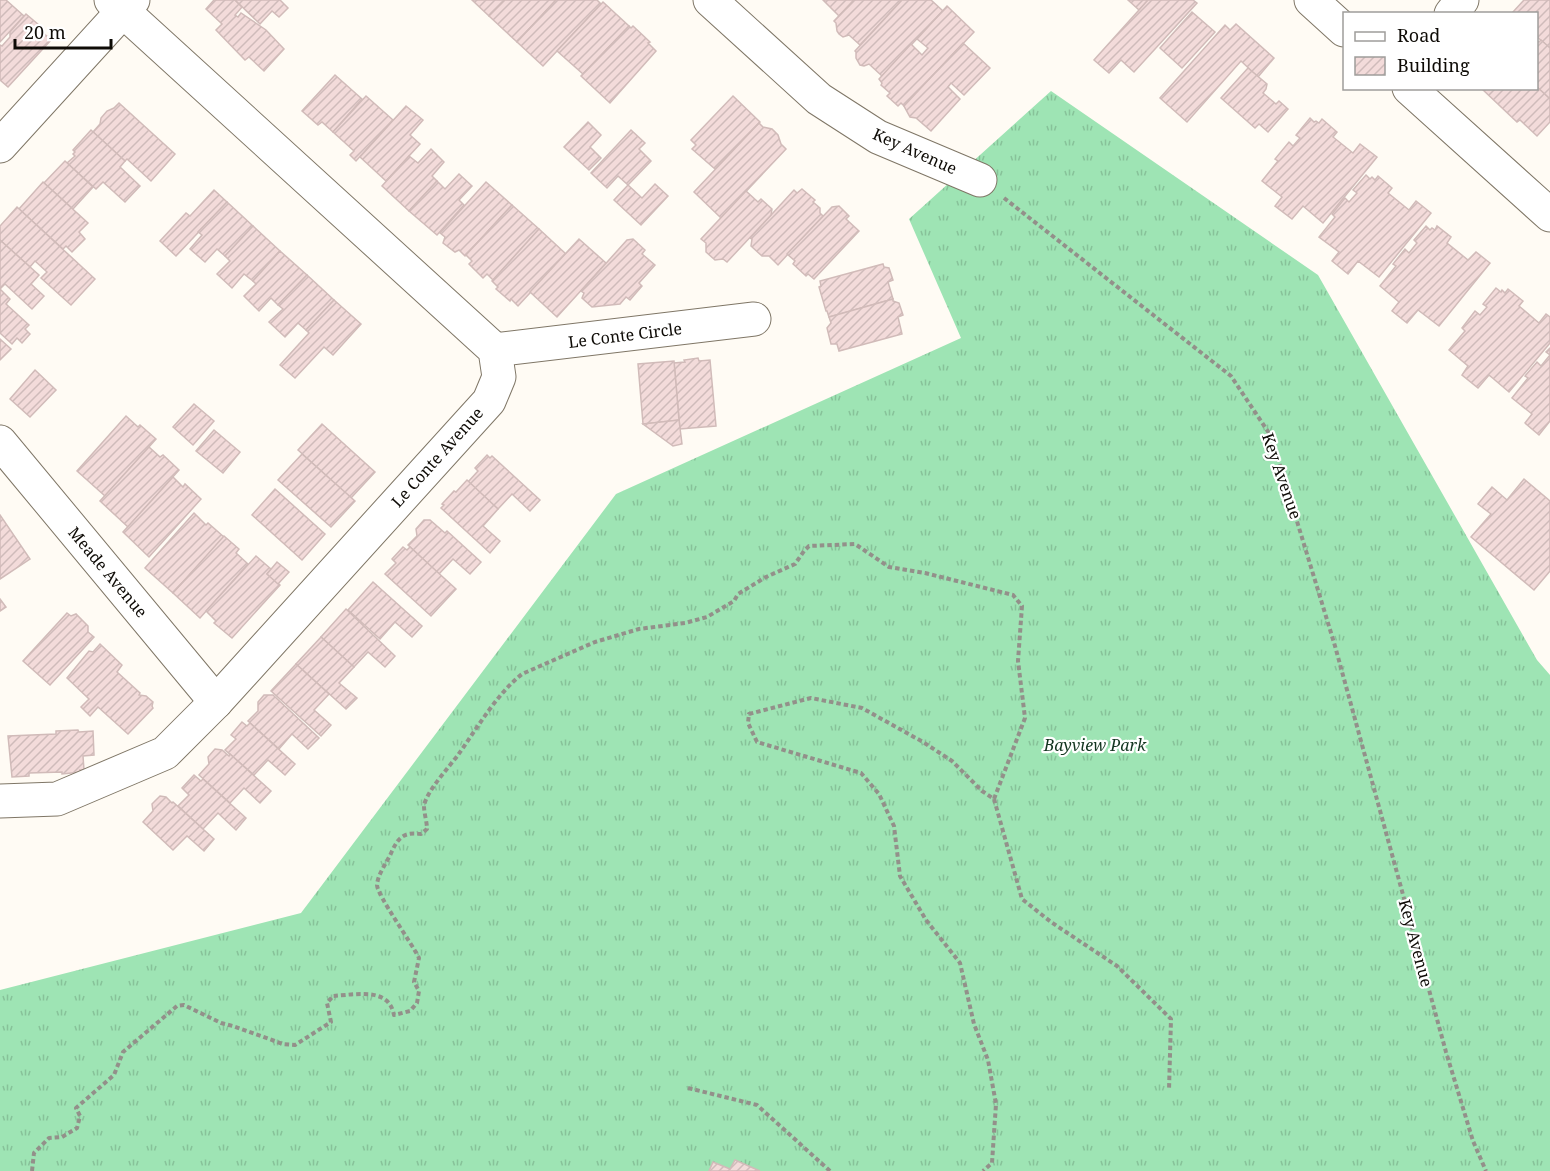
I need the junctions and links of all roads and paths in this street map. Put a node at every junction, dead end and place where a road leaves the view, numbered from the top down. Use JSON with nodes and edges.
{"nodes":[{"id":1,"x":710,"y":0,"type":"edge"},
{"id":2,"x":1311,"y":0,"type":"edge"},
{"id":3,"x":1462,"y":0,"type":"edge"},
{"id":4,"x":122,"y":4,"type":"edge"},
{"id":5,"x":1453,"y":12,"type":"edge"},
{"id":6,"x":1343,"y":29,"type":"edge"},
{"id":7,"x":1411,"y":90,"type":"edge"},
{"id":8,"x":0,"y":146,"type":"edge"},
{"id":9,"x":980,"y":180,"type":"joint"},
{"id":10,"x":1550,"y":215,"type":"edge"},
{"id":11,"x":754,"y":319,"type":"dead end"},
{"id":12,"x":495,"y":350,"type":"junction"},
{"id":13,"x":0,"y":442,"type":"edge"},
{"id":14,"x":216,"y":702,"type":"junction"},
{"id":15,"x":994,"y":799,"type":"junction"},
{"id":16,"x":0,"y":801,"type":"edge"},
{"id":17,"x":688,"y":1088,"type":"dead end"},
{"id":18,"x":1169,"y":1090,"type":"dead end"},
{"id":19,"x":32,"y":1171,"type":"edge"},
{"id":20,"x":830,"y":1171,"type":"edge"},
{"id":21,"x":983,"y":1171,"type":"edge"},
{"id":22,"x":1486,"y":1171,"type":"edge"}],
"edges":[{"from":1,"to":9,"type":"street","name":"Key Avenue"},
{"from":2,"to":6,"type":"street"},
{"from":3,"to":5,"type":"street"},
{"from":4,"to":8,"type":"street"},
{"from":4,"to":12,"type":"street"},
{"from":7,"to":10,"type":"street"},
{"from":9,"to":22,"type":"path","name":"Key Avenue"},
{"from":11,"to":12,"type":"street","name":"Le Conte Circle"},
{"from":12,"to":14,"type":"street","name":"Le Conte Avenue"},
{"from":13,"to":14,"type":"street","name":"Meade Avenue"},
{"from":14,"to":16,"type":"street","name":"Le Conte Avenue"},
{"from":15,"to":18,"type":"path"},
{"from":15,"to":19,"type":"path"},
{"from":15,"to":21,"type":"path"},
{"from":17,"to":20,"type":"path"}]}
